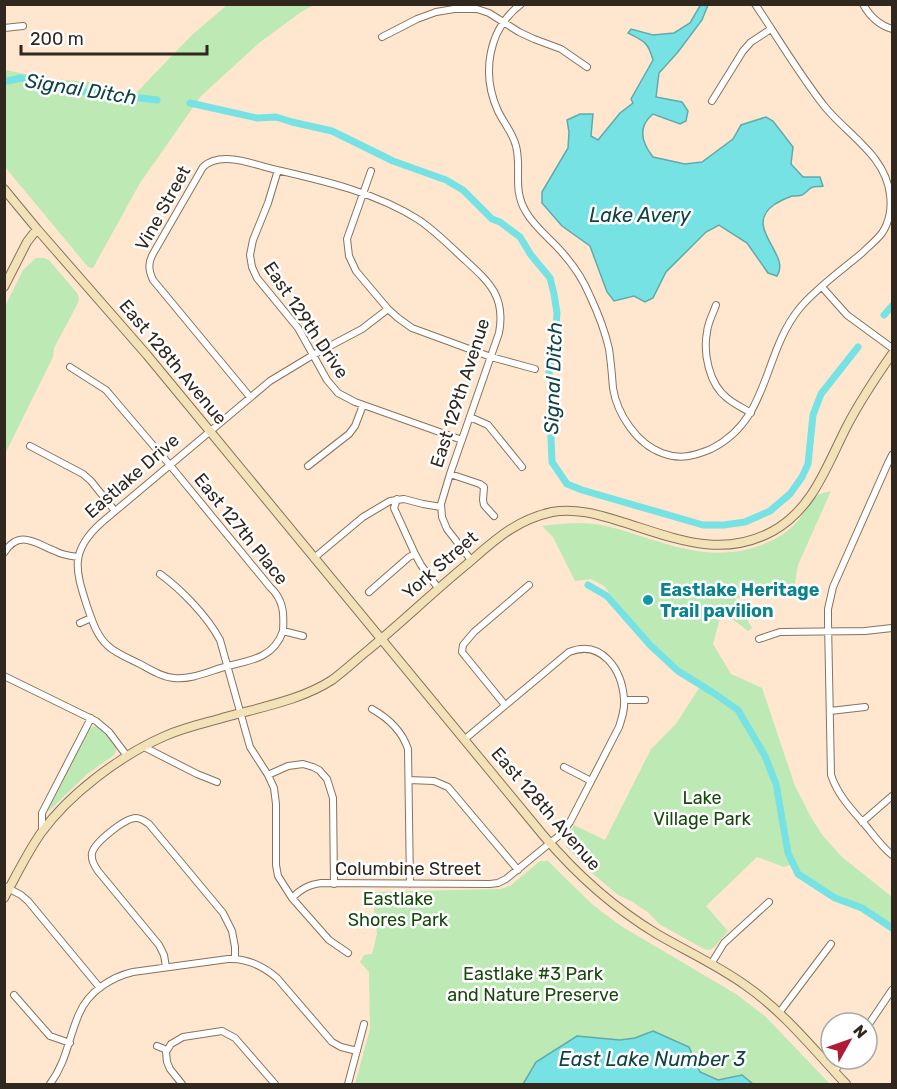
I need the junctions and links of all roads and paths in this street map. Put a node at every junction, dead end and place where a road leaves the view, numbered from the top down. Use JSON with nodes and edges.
{"nodes":[{"id":1,"x":521,"y":4,"type":"edge"},
{"id":2,"x":755,"y":4,"type":"edge"},
{"id":3,"x":864,"y":4,"type":"edge"},
{"id":4,"x":503,"y":22,"type":"junction"},
{"id":5,"x":23,"y":26,"type":"dead end"},
{"id":6,"x":4,"y":28,"type":"edge"},
{"id":7,"x":771,"y":29,"type":"junction"},
{"id":8,"x":892,"y":30,"type":"edge"},
{"id":9,"x":382,"y":37,"type":"dead end"},
{"id":10,"x":587,"y":67,"type":"dead end"},
{"id":11,"x":712,"y":101,"type":"dead end"},
{"id":12,"x":218,"y":159,"type":"joint"},
{"id":13,"x":278,"y":170,"type":"junction"},
{"id":14,"x":371,"y":171,"type":"dead end"},
{"id":15,"x":4,"y":189,"type":"edge"},
{"id":16,"x":363,"y":194,"type":"junction"},
{"id":17,"x":37,"y":229,"type":"junction"},
{"id":18,"x":4,"y":287,"type":"edge"},
{"id":19,"x":822,"y":287,"type":"junction"},
{"id":20,"x":716,"y":305,"type":"dead end"},
{"id":21,"x":388,"y":309,"type":"junction"},
{"id":22,"x":892,"y":348,"type":"edge"},
{"id":23,"x":892,"y":354,"type":"edge"},
{"id":24,"x":313,"y":356,"type":"junction"},
{"id":25,"x":491,"y":357,"type":"junction"},
{"id":26,"x":70,"y":367,"type":"dead end"},
{"id":27,"x":535,"y":369,"type":"dead end"},
{"id":28,"x":250,"y":397,"type":"junction"},
{"id":29,"x":363,"y":405,"type":"junction"},
{"id":30,"x":751,"y":412,"type":"junction"},
{"id":31,"x":470,"y":417,"type":"junction"},
{"id":32,"x":209,"y":431,"type":"junction"},
{"id":33,"x":462,"y":440,"type":"junction"},
{"id":34,"x":30,"y":446,"type":"dead end"},
{"id":35,"x":892,"y":455,"type":"edge"},
{"id":36,"x":169,"y":464,"type":"junction"},
{"id":37,"x":308,"y":466,"type":"dead end"},
{"id":38,"x":522,"y":467,"type":"dead end"},
{"id":39,"x":450,"y":474,"type":"junction"},
{"id":40,"x":396,"y":499,"type":"junction"},
{"id":41,"x":441,"y":507,"type":"junction"},
{"id":42,"x":115,"y":511,"type":"junction"},
{"id":43,"x":494,"y":516,"type":"dead end"},
{"id":44,"x":4,"y":553,"type":"edge"},
{"id":45,"x":415,"y":554,"type":"junction"},
{"id":46,"x":78,"y":557,"type":"junction"},
{"id":47,"x":314,"y":558,"type":"junction"},
{"id":48,"x":471,"y":560,"type":"junction"},
{"id":49,"x":160,"y":574,"type":"dead end"},
{"id":50,"x":529,"y":585,"type":"dead end"},
{"id":51,"x":438,"y":588,"type":"junction"},
{"id":52,"x":369,"y":592,"type":"dead end"},
{"id":53,"x":91,"y":618,"type":"junction"},
{"id":54,"x":80,"y":623,"type":"dead end"},
{"id":55,"x":892,"y":628,"type":"edge"},
{"id":56,"x":282,"y":631,"type":"junction"},
{"id":57,"x":828,"y":631,"type":"junction"},
{"id":58,"x":303,"y":636,"type":"dead end"},
{"id":59,"x":381,"y":639,"type":"junction"},
{"id":60,"x":759,"y":639,"type":"dead end"},
{"id":61,"x":590,"y":641,"type":"dead end"},
{"id":62,"x":589,"y":649,"type":"junction"},
{"id":63,"x":228,"y":666,"type":"junction"},
{"id":64,"x":6,"y":679,"type":"edge"},
{"id":65,"x":624,"y":700,"type":"junction"},
{"id":66,"x":645,"y":700,"type":"dead end"},
{"id":67,"x":505,"y":705,"type":"junction"},
{"id":68,"x":865,"y":707,"type":"dead end"},
{"id":69,"x":372,"y":709,"type":"dead end"},
{"id":70,"x":830,"y":711,"type":"junction"},
{"id":71,"x":240,"y":713,"type":"junction"},
{"id":72,"x":91,"y":718,"type":"junction"},
{"id":73,"x":465,"y":740,"type":"junction"},
{"id":74,"x":144,"y":747,"type":"junction"},
{"id":75,"x":127,"y":756,"type":"junction"},
{"id":76,"x":564,"y":767,"type":"dead end"},
{"id":77,"x":268,"y":775,"type":"junction"},
{"id":78,"x":409,"y":780,"type":"junction"},
{"id":79,"x":591,"y":781,"type":"junction"},
{"id":80,"x":217,"y":782,"type":"dead end"},
{"id":81,"x":892,"y":796,"type":"edge"},
{"id":82,"x":140,"y":810,"type":"dead end"},
{"id":83,"x":139,"y":818,"type":"junction"},
{"id":84,"x":862,"y":822,"type":"junction"},
{"id":85,"x":42,"y":831,"type":"junction"},
{"id":86,"x":550,"y":843,"type":"junction"},
{"id":87,"x":892,"y":855,"type":"edge"},
{"id":88,"x":518,"y":870,"type":"junction"},
{"id":89,"x":334,"y":884,"type":"junction"},
{"id":90,"x":410,"y":884,"type":"junction"},
{"id":91,"x":7,"y":887,"type":"edge"},
{"id":92,"x":4,"y":898,"type":"edge"},
{"id":93,"x":292,"y":898,"type":"junction"},
{"id":94,"x":769,"y":902,"type":"dead end"},
{"id":95,"x":831,"y":944,"type":"dead end"},
{"id":96,"x":348,"y":953,"type":"dead end"},
{"id":97,"x":235,"y":959,"type":"junction"},
{"id":98,"x":711,"y":964,"type":"junction"},
{"id":99,"x":166,"y":967,"type":"junction"},
{"id":100,"x":100,"y":988,"type":"junction"},
{"id":101,"x":892,"y":990,"type":"edge"},
{"id":102,"x":14,"y":995,"type":"dead end"},
{"id":103,"x":878,"y":1011,"type":"edge"},
{"id":104,"x":779,"y":1013,"type":"junction"},
{"id":105,"x":364,"y":1024,"type":"dead end"},
{"id":106,"x":70,"y":1043,"type":"junction"},
{"id":107,"x":157,"y":1046,"type":"dead end"},
{"id":108,"x":167,"y":1050,"type":"junction"},
{"id":109,"x":357,"y":1051,"type":"junction"},
{"id":110,"x":819,"y":1055,"type":"edge"},
{"id":111,"x":834,"y":1071,"type":"edge"},
{"id":112,"x":50,"y":1084,"type":"edge"},
{"id":113,"x":182,"y":1084,"type":"edge"},
{"id":114,"x":274,"y":1084,"type":"edge"},
{"id":115,"x":348,"y":1084,"type":"edge"},
{"id":116,"x":846,"y":1084,"type":"edge"}],
"edges":[{"from":1,"to":4,"type":"street"},
{"from":2,"to":7,"type":"street"},
{"from":3,"to":8,"type":"street"},
{"from":4,"to":9,"type":"street"},
{"from":4,"to":10,"type":"street"},
{"from":4,"to":30,"type":"street"},
{"from":5,"to":6,"type":"street"},
{"from":7,"to":11,"type":"street"},
{"from":7,"to":19,"type":"street"},
{"from":12,"to":13,"type":"street","name":"East 129th Avenue"},
{"from":12,"to":28,"type":"street","name":"Vine Street"},
{"from":13,"to":16,"type":"street","name":"East 129th Avenue"},
{"from":13,"to":24,"type":"street","name":"East 129th Drive"},
{"from":14,"to":16,"type":"street"},
{"from":15,"to":17,"type":"main road","name":"East 128th Avenue"},
{"from":16,"to":21,"type":"street"},
{"from":16,"to":25,"type":"street","name":"East 129th Avenue"},
{"from":17,"to":18,"type":"main road"},
{"from":17,"to":32,"type":"main road","name":"East 128th Avenue"},
{"from":19,"to":22,"type":"street"},
{"from":19,"to":30,"type":"street"},
{"from":20,"to":30,"type":"street"},
{"from":21,"to":24,"type":"street","name":"Eastlake Drive"},
{"from":21,"to":25,"type":"street"},
{"from":23,"to":48,"type":"main road","name":"York Street"},
{"from":24,"to":28,"type":"street","name":"Eastlake Drive"},
{"from":24,"to":29,"type":"street","name":"East 129th Drive"},
{"from":25,"to":27,"type":"street"},
{"from":25,"to":31,"type":"street","name":"East 129th Avenue"},
{"from":26,"to":36,"type":"street","name":"East 127th Place"},
{"from":28,"to":32,"type":"street","name":"Eastlake Drive"},
{"from":29,"to":33,"type":"street","name":"East 129th Drive"},
{"from":29,"to":37,"type":"street"},
{"from":31,"to":33,"type":"street","name":"East 129th Avenue"},
{"from":31,"to":38,"type":"street"},
{"from":32,"to":36,"type":"street","name":"Eastlake Drive"},
{"from":32,"to":47,"type":"main road","name":"East 128th Avenue"},
{"from":33,"to":39,"type":"street","name":"East 129th Avenue"},
{"from":34,"to":42,"type":"street"},
{"from":35,"to":57,"type":"street"},
{"from":36,"to":42,"type":"street","name":"Eastlake Drive"},
{"from":36,"to":56,"type":"street","name":"East 127th Place"},
{"from":39,"to":41,"type":"street","name":"East 129th Avenue"},
{"from":39,"to":43,"type":"street"},
{"from":40,"to":41,"type":"street"},
{"from":40,"to":45,"type":"street"},
{"from":40,"to":47,"type":"street"},
{"from":41,"to":48,"type":"street"},
{"from":42,"to":46,"type":"street","name":"Eastlake Drive"},
{"from":44,"to":46,"type":"street"},
{"from":45,"to":51,"type":"street"},
{"from":45,"to":52,"type":"street"},
{"from":46,"to":53,"type":"street"},
{"from":47,"to":59,"type":"main road","name":"East 128th Avenue"},
{"from":48,"to":51,"type":"main road","name":"York Street"},
{"from":49,"to":63,"type":"street"},
{"from":50,"to":67,"type":"street"},
{"from":51,"to":59,"type":"main road","name":"York Street"},
{"from":53,"to":54,"type":"street"},
{"from":53,"to":63,"type":"street"},
{"from":55,"to":57,"type":"street"},
{"from":56,"to":58,"type":"street"},
{"from":56,"to":63,"type":"street"},
{"from":57,"to":60,"type":"street"},
{"from":57,"to":70,"type":"street"},
{"from":59,"to":71,"type":"main road","name":"York Street"},
{"from":59,"to":73,"type":"main road","name":"East 128th Avenue"},
{"from":61,"to":62,"type":"street"},
{"from":62,"to":65,"type":"street"},
{"from":62,"to":67,"type":"street"},
{"from":63,"to":71,"type":"street"},
{"from":64,"to":72,"type":"street"},
{"from":65,"to":66,"type":"street"},
{"from":65,"to":79,"type":"street","name":"Columbine Street"},
{"from":67,"to":73,"type":"street"},
{"from":68,"to":70,"type":"street"},
{"from":69,"to":78,"type":"street"},
{"from":70,"to":84,"type":"street"},
{"from":71,"to":74,"type":"main road","name":"York Street"},
{"from":71,"to":77,"type":"street"},
{"from":72,"to":75,"type":"street"},
{"from":72,"to":85,"type":"street"},
{"from":73,"to":86,"type":"main road","name":"East 128th Avenue"},
{"from":74,"to":75,"type":"main road","name":"York Street"},
{"from":74,"to":80,"type":"street"},
{"from":75,"to":85,"type":"main road","name":"York Street"},
{"from":76,"to":79,"type":"street"},
{"from":77,"to":89,"type":"street"},
{"from":77,"to":93,"type":"street"},
{"from":78,"to":88,"type":"street"},
{"from":78,"to":90,"type":"street"},
{"from":79,"to":86,"type":"street","name":"Columbine Street"},
{"from":81,"to":84,"type":"street"},
{"from":82,"to":83,"type":"street"},
{"from":83,"to":97,"type":"street"},
{"from":83,"to":99,"type":"street"},
{"from":84,"to":87,"type":"street"},
{"from":85,"to":91,"type":"main road","name":"York Street"},
{"from":86,"to":88,"type":"street","name":"Columbine Street"},
{"from":86,"to":98,"type":"main road","name":"East 128th Avenue"},
{"from":88,"to":90,"type":"street","name":"Columbine Street"},
{"from":89,"to":90,"type":"street","name":"Columbine Street"},
{"from":89,"to":93,"type":"street","name":"Columbine Street"},
{"from":91,"to":92,"type":"main road","name":"York Street"},
{"from":91,"to":100,"type":"street"},
{"from":93,"to":96,"type":"street"},
{"from":94,"to":98,"type":"street"},
{"from":95,"to":104,"type":"street"},
{"from":97,"to":99,"type":"street"},
{"from":97,"to":109,"type":"street"},
{"from":98,"to":104,"type":"main road","name":"East 128th Avenue"},
{"from":99,"to":100,"type":"street"},
{"from":100,"to":106,"type":"street"},
{"from":101,"to":103,"type":"street"},
{"from":102,"to":106,"type":"street"},
{"from":104,"to":110,"type":"main road","name":"East 128th Avenue"},
{"from":105,"to":109,"type":"street"},
{"from":106,"to":112,"type":"street"},
{"from":107,"to":108,"type":"street"},
{"from":108,"to":113,"type":"street"},
{"from":108,"to":114,"type":"street"},
{"from":109,"to":115,"type":"street"},
{"from":111,"to":116,"type":"main road","name":"East 128th Avenue"}]}
